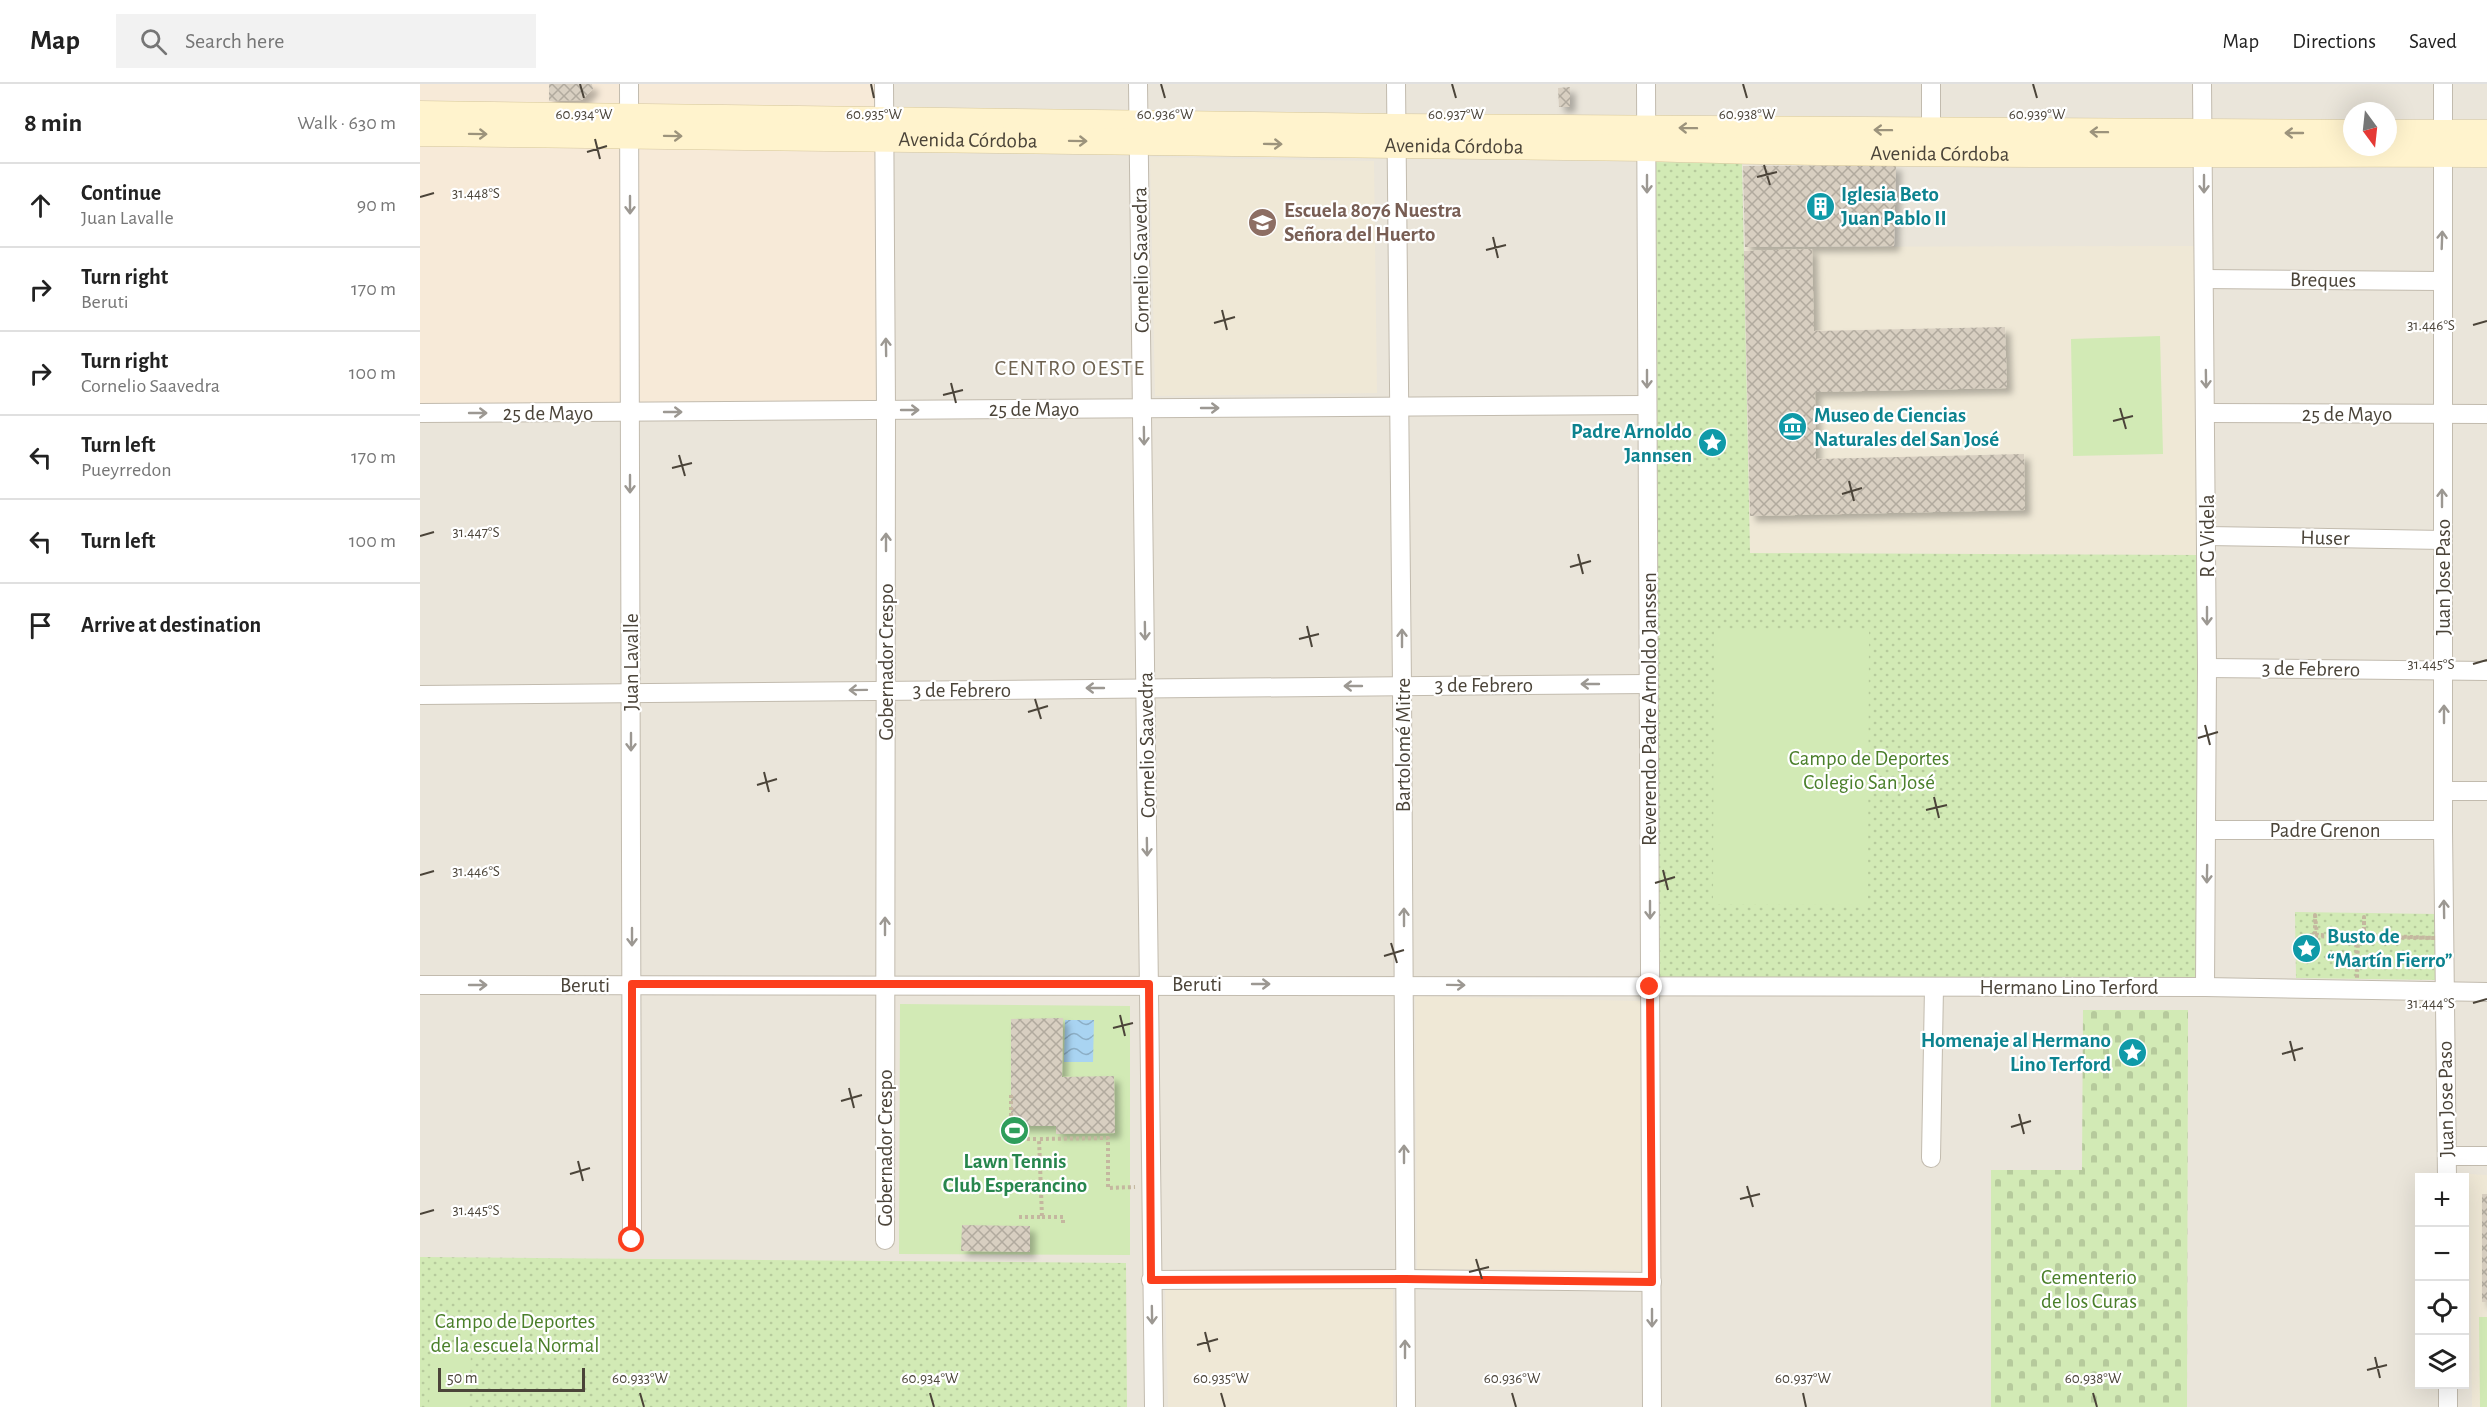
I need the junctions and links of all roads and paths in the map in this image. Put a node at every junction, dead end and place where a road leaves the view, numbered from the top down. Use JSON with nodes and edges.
{"nodes":[{"id":1,"x":630,"y":84,"type":"edge"},
{"id":2,"x":885,"y":84,"type":"edge"},
{"id":3,"x":1138,"y":84,"type":"edge"},
{"id":4,"x":1396,"y":84,"type":"edge"},
{"id":5,"x":1646,"y":84,"type":"edge"},
{"id":6,"x":1931,"y":84,"type":"edge"},
{"id":7,"x":2202,"y":84,"type":"edge"},
{"id":8,"x":2443,"y":84,"type":"edge"},
{"id":9,"x":420,"y":114,"type":"edge"},
{"id":10,"x":630,"y":126,"type":"junction"},
{"id":11,"x":884,"y":129,"type":"junction"},
{"id":12,"x":1931,"y":130,"type":"junction"},
{"id":13,"x":1139,"y":132,"type":"junction"},
{"id":14,"x":2487,"y":133,"type":"edge"},
{"id":15,"x":420,"y":134,"type":"edge"},
{"id":16,"x":2343,"y":134,"type":"edge"},
{"id":17,"x":2397,"y":135,"type":"edge"},
{"id":18,"x":1396,"y":136,"type":"junction"},
{"id":19,"x":1646,"y":138,"type":"junction"},
{"id":20,"x":2444,"y":143,"type":"junction"},
{"id":21,"x":2203,"y":144,"type":"junction"},
{"id":22,"x":2487,"y":154,"type":"edge"},
{"id":23,"x":2204,"y":279,"type":"junction"},
{"id":24,"x":2441,"y":281,"type":"junction"},
{"id":25,"x":1647,"y":405,"type":"junction"},
{"id":26,"x":1400,"y":407,"type":"junction"},
{"id":27,"x":1143,"y":408,"type":"junction"},
{"id":28,"x":886,"y":410,"type":"junction"},
{"id":29,"x":630,"y":412,"type":"junction"},
{"id":30,"x":420,"y":413,"type":"edge"},
{"id":31,"x":2206,"y":413,"type":"junction"},
{"id":32,"x":2442,"y":414,"type":"junction"},
{"id":33,"x":2487,"y":414,"type":"edge"},
{"id":34,"x":2207,"y":536,"type":"junction"},
{"id":35,"x":2443,"y":540,"type":"junction"},
{"id":36,"x":2208,"y":668,"type":"junction"},
{"id":37,"x":2443,"y":670,"type":"junction"},
{"id":38,"x":2487,"y":671,"type":"edge"},
{"id":39,"x":1649,"y":684,"type":"junction"},
{"id":40,"x":1402,"y":686,"type":"junction"},
{"id":41,"x":1146,"y":688,"type":"junction"},
{"id":42,"x":886,"y":690,"type":"junction"},
{"id":43,"x":631,"y":693,"type":"junction"},
{"id":44,"x":420,"y":694,"type":"edge"},
{"id":45,"x":2444,"y":791,"type":"junction"},
{"id":46,"x":2487,"y":791,"type":"edge"},
{"id":47,"x":2208,"y":830,"type":"junction"},
{"id":48,"x":2442,"y":830,"type":"junction"},
{"id":49,"x":2437,"y":938,"type":"joint"},
{"id":50,"x":632,"y":984,"type":"junction"},
{"id":51,"x":885,"y":984,"type":"junction"},
{"id":52,"x":1149,"y":984,"type":"junction"},
{"id":53,"x":1404,"y":984,"type":"junction"},
{"id":54,"x":420,"y":985,"type":"edge"},
{"id":55,"x":1650,"y":987,"type":"junction"},
{"id":56,"x":1934,"y":987,"type":"junction"},
{"id":57,"x":2205,"y":987,"type":"junction"},
{"id":58,"x":2445,"y":991,"type":"junction"},
{"id":59,"x":2487,"y":992,"type":"edge"},
{"id":60,"x":1011,"y":1095,"type":"dead end"},
{"id":61,"x":1039,"y":1139,"type":"junction"},
{"id":62,"x":2447,"y":1156,"type":"junction"},
{"id":63,"x":2487,"y":1156,"type":"edge"},
{"id":64,"x":1931,"y":1158,"type":"dead end"},
{"id":65,"x":2447,"y":1173,"type":"edge"},
{"id":66,"x":1150,"y":1186,"type":"junction"},
{"id":67,"x":1019,"y":1217,"type":"dead end"},
{"id":68,"x":1042,"y":1217,"type":"junction"},
{"id":69,"x":1063,"y":1226,"type":"dead end"},
{"id":70,"x":632,"y":1240,"type":"dead end"},
{"id":71,"x":885,"y":1240,"type":"dead end"},
{"id":72,"x":1405,"y":1279,"type":"junction"},
{"id":73,"x":1151,"y":1280,"type":"junction"},
{"id":74,"x":1652,"y":1282,"type":"junction"},
{"id":75,"x":2448,"y":1389,"type":"edge"},
{"id":76,"x":1154,"y":1407,"type":"edge"},
{"id":77,"x":1406,"y":1407,"type":"edge"},
{"id":78,"x":1653,"y":1407,"type":"edge"},
{"id":79,"x":2448,"y":1407,"type":"edge"}],
"edges":[{"from":1,"to":10,"type":"street","name":"Juan Lavalle"},
{"from":2,"to":11,"type":"street","name":"Gobernador Crespo"},
{"from":3,"to":13,"type":"street","name":"Cornelio Saavedra"},
{"from":4,"to":18,"type":"street","name":"Bartolomé Mitre"},
{"from":5,"to":19,"type":"street","name":"Reverendo Padre Arnoldo Janssen"},
{"from":6,"to":12,"type":"street"},
{"from":7,"to":21,"type":"street","name":"R G Videla"},
{"from":8,"to":20,"type":"street","name":"Juan Jose Paso"},
{"from":9,"to":10,"type":"main road","name":"Avenida Córdoba"},
{"from":10,"to":11,"type":"main road","name":"Avenida Córdoba"},
{"from":15,"to":10,"type":"main road","name":"Avenida Córdoba","one_way":true},
{"from":10,"to":29,"type":"street","name":"Juan Lavalle","one_way":true},
{"from":11,"to":13,"type":"main road","name":"Avenida Córdoba"},
{"from":28,"to":11,"type":"street","name":"Gobernador Crespo","one_way":true},
{"from":12,"to":19,"type":"main road","name":"Avenida Córdoba","one_way":true},
{"from":21,"to":12,"type":"main road","name":"Avenida Córdoba","one_way":true},
{"from":13,"to":18,"type":"main road","name":"Avenida Córdoba"},
{"from":13,"to":27,"type":"street","name":"Cornelio Saavedra"},
{"from":14,"to":20,"type":"main road","name":"Avenida Córdoba"},
{"from":16,"to":21,"type":"main road","name":"Avenida Córdoba","one_way":true},
{"from":17,"to":20,"type":"main road","name":"Avenida Córdoba"},
{"from":18,"to":19,"type":"main road","name":"Avenida Córdoba"},
{"from":18,"to":26,"type":"street","name":"Bartolomé Mitre"},
{"from":19,"to":21,"type":"main road","name":"Avenida Córdoba"},
{"from":19,"to":25,"type":"street","name":"Reverendo Padre Arnoldo Janssen","one_way":true},
{"from":20,"to":21,"type":"main road","name":"Avenida Córdoba"},
{"from":20,"to":22,"type":"main road","name":"Avenida Córdoba"},
{"from":24,"to":20,"type":"street","name":"Juan Jose Paso","one_way":true},
{"from":21,"to":23,"type":"street","name":"R G Videla","one_way":true},
{"from":23,"to":24,"type":"street","name":"Breques"},
{"from":23,"to":31,"type":"street","name":"R G Videla","one_way":true},
{"from":24,"to":32,"type":"street","name":"Juan Jose Paso"},
{"from":25,"to":26,"type":"street","name":"25 de Mayo"},
{"from":25,"to":39,"type":"street","name":"Reverendo Padre Arnoldo Janssen"},
{"from":27,"to":26,"type":"street","name":"25 de Mayo","one_way":true},
{"from":40,"to":26,"type":"street","name":"Bartolomé Mitre","one_way":true},
{"from":28,"to":27,"type":"street","name":"25 de Mayo","one_way":true},
{"from":27,"to":41,"type":"street","name":"Cornelio Saavedra","one_way":true},
{"from":29,"to":28,"type":"street","name":"25 de Mayo","one_way":true},
{"from":42,"to":28,"type":"street","name":"Gobernador Crespo","one_way":true},
{"from":30,"to":29,"type":"street","name":"25 de Mayo","one_way":true},
{"from":29,"to":43,"type":"street","name":"Juan Lavalle","one_way":true},
{"from":31,"to":32,"type":"street","name":"25 de Mayo"},
{"from":31,"to":34,"type":"street","name":"R G Videla"},
{"from":32,"to":33,"type":"street","name":"25 de Mayo"},
{"from":35,"to":32,"type":"street","name":"Juan Jose Paso","one_way":true},
{"from":34,"to":35,"type":"street","name":"Huser"},
{"from":34,"to":36,"type":"street","name":"R G Videla","one_way":true},
{"from":35,"to":37,"type":"street","name":"Juan Jose Paso"},
{"from":36,"to":37,"type":"street","name":"3 de Febrero"},
{"from":36,"to":47,"type":"street","name":"R G Videla"},
{"from":37,"to":38,"type":"street","name":"3 de Febrero"},
{"from":45,"to":37,"type":"street","name":"Juan Jose Paso","one_way":true},
{"from":39,"to":40,"type":"street","name":"3 de Febrero","one_way":true},
{"from":39,"to":55,"type":"street","name":"Reverendo Padre Arnoldo Janssen","one_way":true},
{"from":40,"to":41,"type":"street","name":"3 de Febrero","one_way":true},
{"from":53,"to":40,"type":"street","name":"Bartolomé Mitre","one_way":true},
{"from":41,"to":42,"type":"street","name":"3 de Febrero","one_way":true},
{"from":41,"to":52,"type":"street","name":"Cornelio Saavedra","one_way":true},
{"from":42,"to":43,"type":"street","name":"3 de Febrero","one_way":true},
{"from":51,"to":42,"type":"street","name":"Gobernador Crespo","one_way":true},
{"from":43,"to":44,"type":"street","name":"3 de Febrero"},
{"from":43,"to":50,"type":"street","name":"Juan Lavalle","one_way":true},
{"from":45,"to":46,"type":"street"},
{"from":45,"to":48,"type":"street","name":"Juan Jose Paso"},
{"from":47,"to":48,"type":"street","name":"Padre Grenon"},
{"from":47,"to":57,"type":"street","name":"R G Videla","one_way":true},
{"from":58,"to":48,"type":"street","name":"Juan Jose Paso","one_way":true},
{"from":49,"to":49,"type":"path"},
{"from":50,"to":51,"type":"street","name":"Beruti"},
{"from":54,"to":50,"type":"street","name":"Beruti","one_way":true},
{"from":50,"to":70,"type":"street","name":"Juan Lavalle"},
{"from":51,"to":52,"type":"street","name":"Beruti"},
{"from":51,"to":71,"type":"street","name":"Gobernador Crespo"},
{"from":52,"to":53,"type":"street","name":"Beruti","one_way":true},
{"from":52,"to":66,"type":"street","name":"Cornelio Saavedra"},
{"from":53,"to":55,"type":"street","name":"Beruti","one_way":true},
{"from":72,"to":53,"type":"street","name":"Bartolomé Mitre","one_way":true},
{"from":55,"to":56,"type":"street","name":"Hermano Lino Terford"},
{"from":55,"to":74,"type":"street","name":"Reverendo Padre Arnoldo Janssen"},
{"from":56,"to":57,"type":"street","name":"Hermano Lino Terford"},
{"from":56,"to":64,"type":"street"},
{"from":57,"to":58,"type":"street","name":"Hermano Lino Terford"},
{"from":58,"to":59,"type":"street","name":"Hermano Lino Terford"},
{"from":58,"to":62,"type":"street","name":"Juan Jose Paso"},
{"from":60,"to":61,"type":"path"},
{"from":61,"to":66,"type":"path"},
{"from":61,"to":68,"type":"path"},
{"from":62,"to":63,"type":"street"},
{"from":62,"to":65,"type":"street","name":"Juan Jose Paso"},
{"from":66,"to":73,"type":"street","name":"Cornelio Saavedra"},
{"from":67,"to":68,"type":"path"},
{"from":68,"to":69,"type":"path"},
{"from":72,"to":73,"type":"street"},
{"from":72,"to":74,"type":"street"},
{"from":77,"to":72,"type":"street","name":"Bartolomé Mitre","one_way":true},
{"from":73,"to":76,"type":"street","name":"Cornelio Saavedra","one_way":true},
{"from":74,"to":78,"type":"street","name":"Reverendo Padre Arnoldo Janssen","one_way":true},
{"from":75,"to":79,"type":"street"}]}
